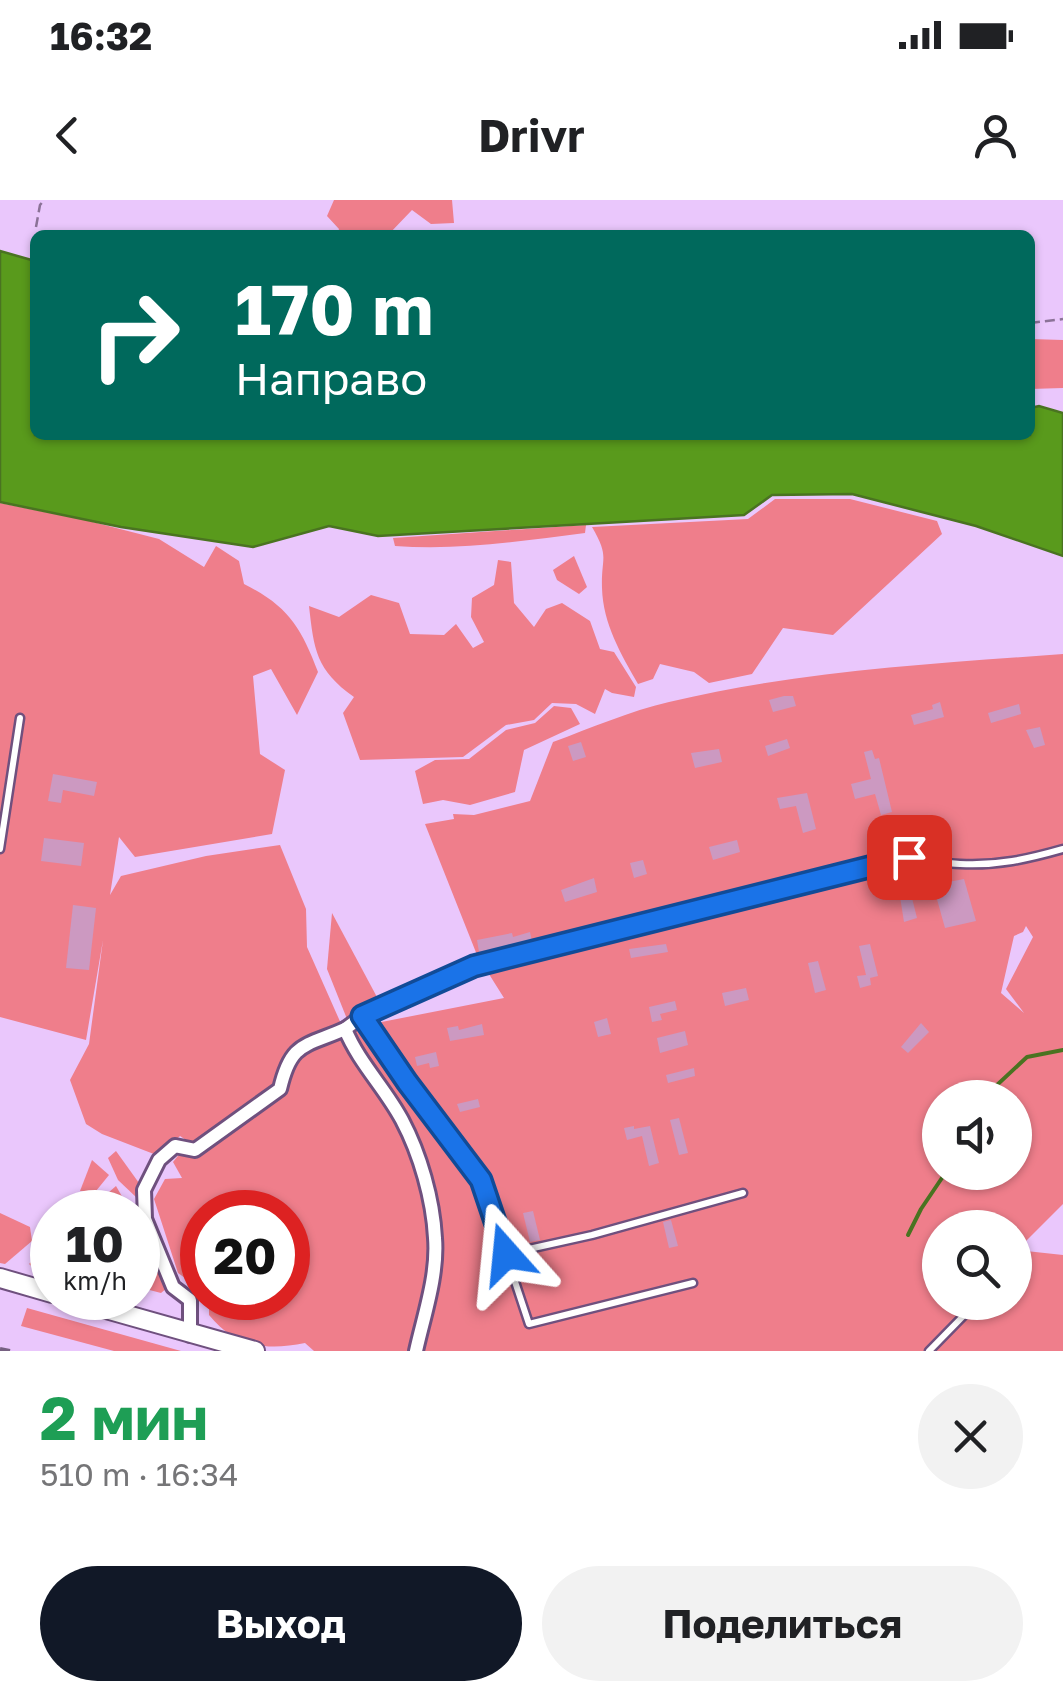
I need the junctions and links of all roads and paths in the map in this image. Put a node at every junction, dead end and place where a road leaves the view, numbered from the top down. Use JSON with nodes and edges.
{"nodes":[{"id":1,"x":44,"y":200,"type":"edge"},
{"id":2,"x":36,"y":227,"type":"dead end"},
{"id":3,"x":1063,"y":319,"type":"edge"},
{"id":4,"x":1035,"y":322,"type":"edge"},
{"id":5,"x":20,"y":718,"type":"dead end"},
{"id":6,"x":0,"y":849,"type":"edge"},
{"id":7,"x":1063,"y":849,"type":"edge"},
{"id":8,"x":362,"y":1016,"type":"junction"},
{"id":9,"x":345,"y":1029,"type":"junction"},
{"id":10,"x":742,"y":1194,"type":"dead end"},
{"id":11,"x":506,"y":1254,"type":"junction"},
{"id":12,"x":0,"y":1278,"type":"edge"},
{"id":13,"x":693,"y":1283,"type":"dead end"},
{"id":14,"x":30,"y":1287,"type":"edge"},
{"id":15,"x":141,"y":1320,"type":"edge"},
{"id":16,"x":959,"y":1320,"type":"edge"},
{"id":17,"x":190,"y":1335,"type":"junction"},
{"id":18,"x":255,"y":1351,"type":"edge"},
{"id":19,"x":416,"y":1351,"type":"edge"},
{"id":20,"x":929,"y":1351,"type":"edge"}],
"edges":[{"from":1,"to":2,"type":"path"},
{"from":3,"to":4,"type":"path"},
{"from":5,"to":6,"type":"lane"},
{"from":7,"to":8,"type":"lane"},
{"from":8,"to":9,"type":"street"},
{"from":8,"to":11,"type":"lane"},
{"from":9,"to":17,"type":"street"},
{"from":9,"to":19,"type":"street"},
{"from":10,"to":11,"type":"lane"},
{"from":11,"to":13,"type":"lane"},
{"from":12,"to":14,"type":"main road"},
{"from":15,"to":17,"type":"main road"},
{"from":16,"to":20,"type":"lane"},
{"from":17,"to":18,"type":"main road"}]}
